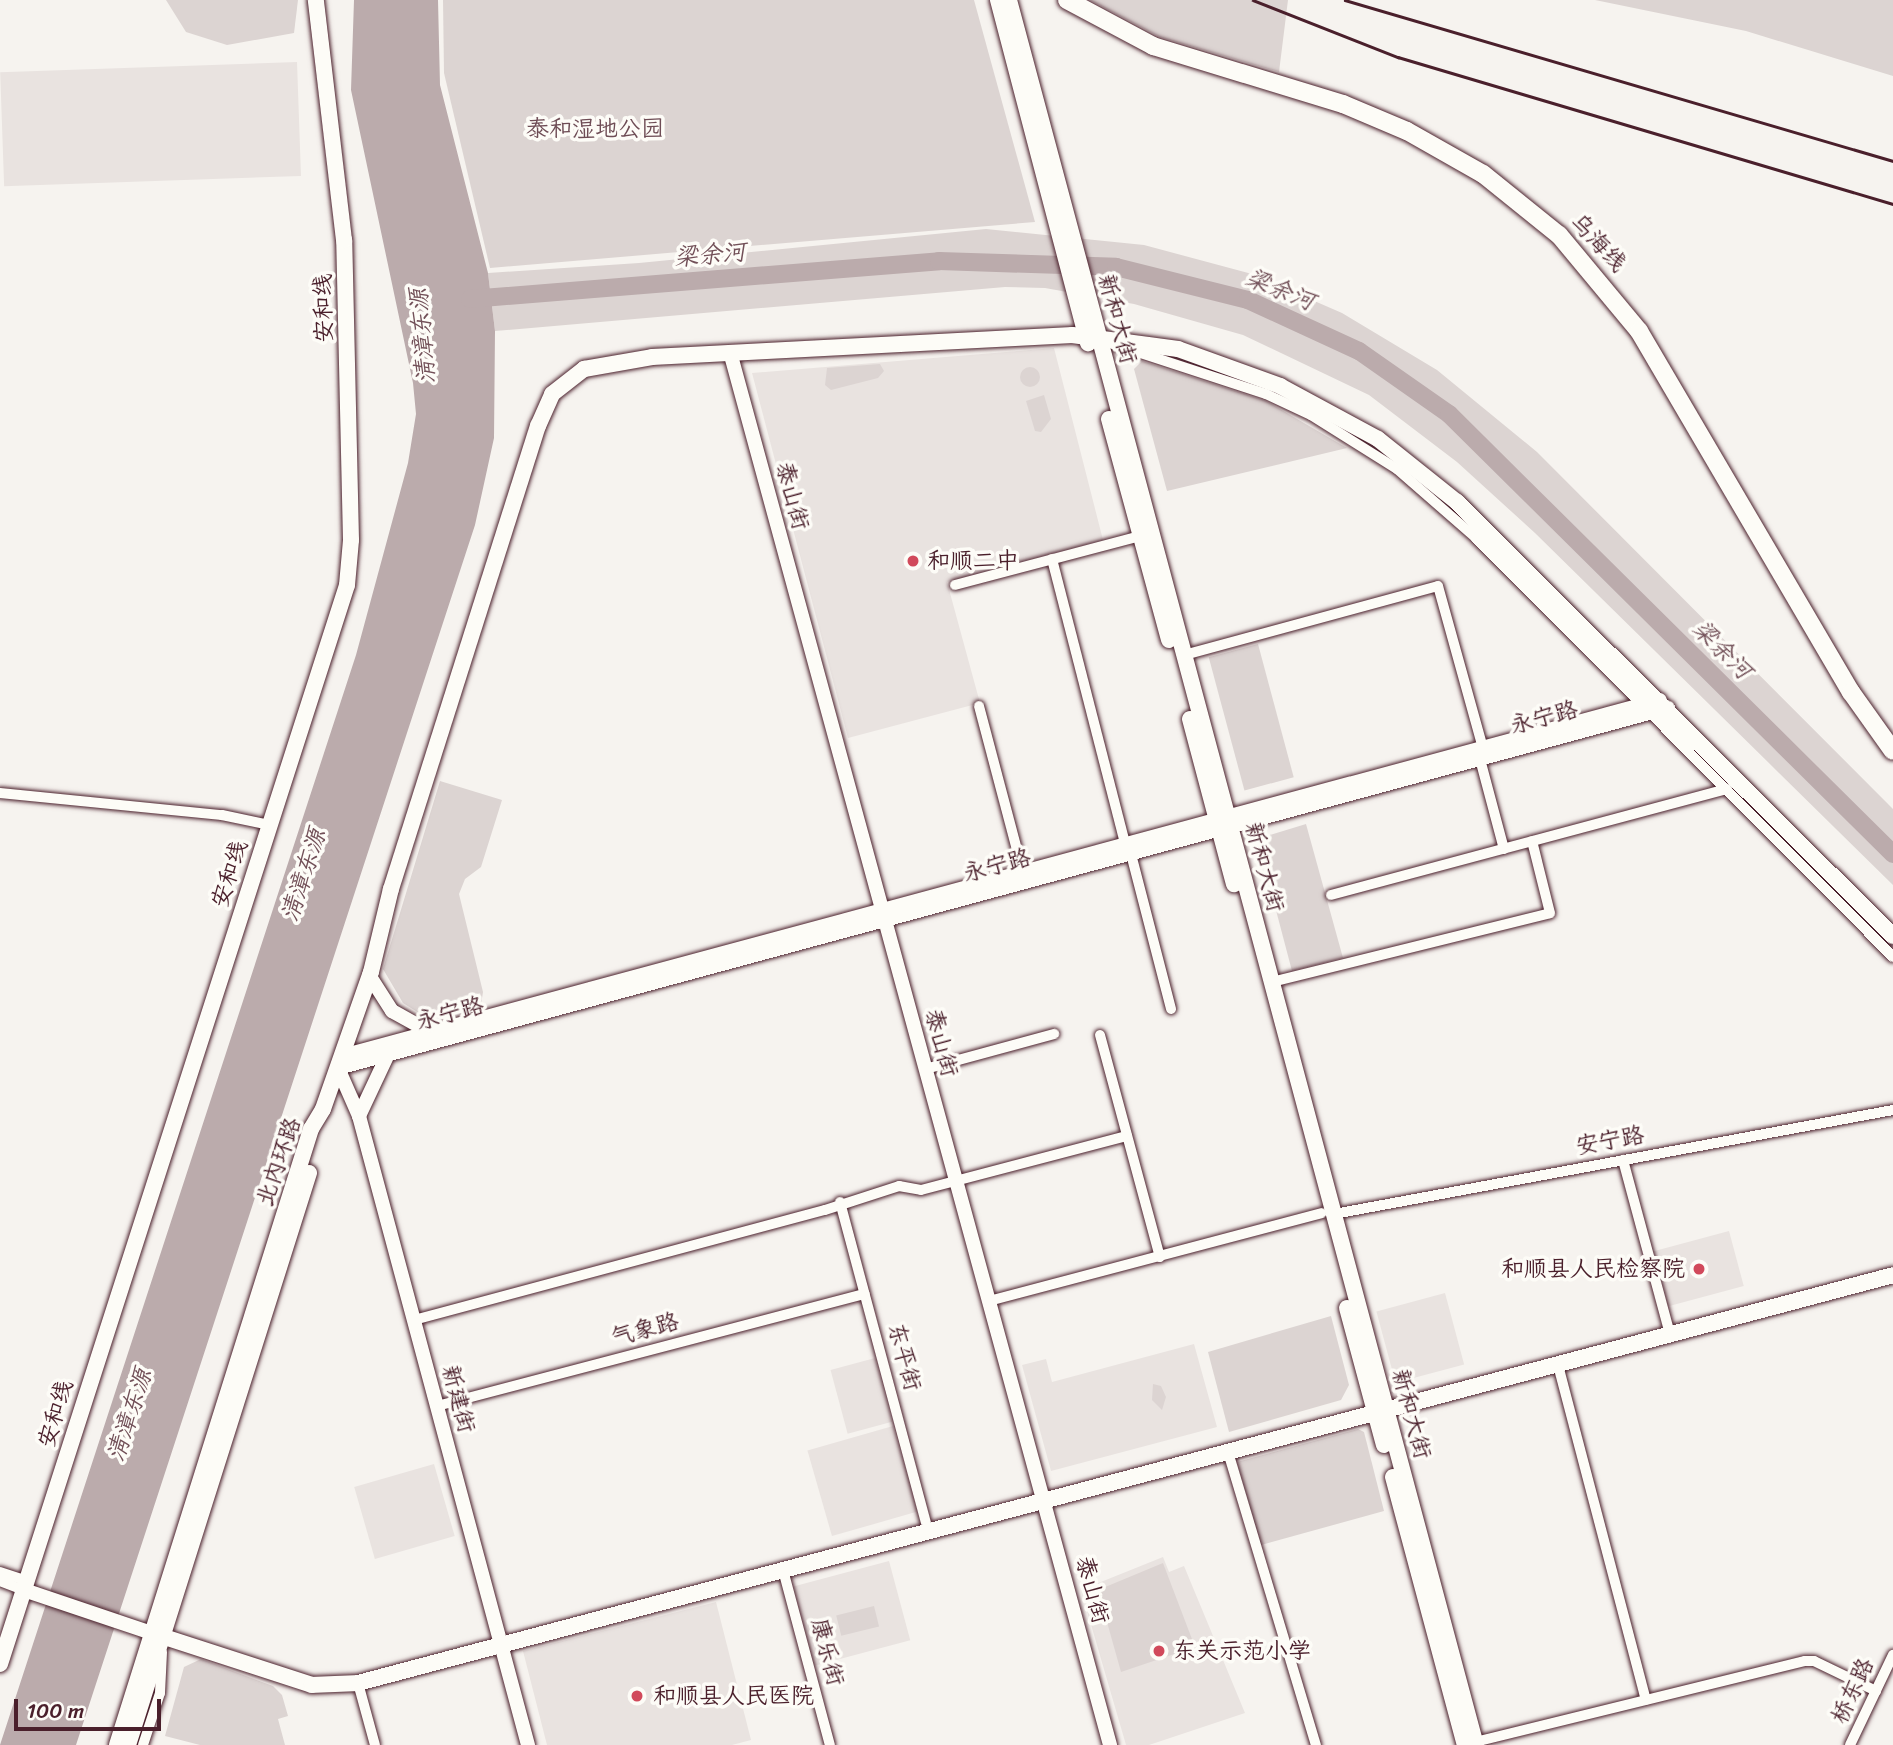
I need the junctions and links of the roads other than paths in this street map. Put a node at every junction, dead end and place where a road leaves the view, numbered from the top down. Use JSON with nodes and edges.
{"nodes":[{"id":1,"x":308,"y":0,"type":"edge"},
{"id":2,"x":316,"y":0,"type":"edge"},
{"id":3,"x":998,"y":0,"type":"edge"},
{"id":4,"x":1010,"y":0,"type":"edge"},
{"id":5,"x":1067,"y":0,"type":"edge"},
{"id":6,"x":323,"y":75,"type":"junction"},
{"id":7,"x":1064,"y":228,"type":"junction"},
{"id":8,"x":1092,"y":336,"type":"junction"},
{"id":9,"x":730,"y":352,"type":"junction"},
{"id":10,"x":1141,"y":536,"type":"junction"},
{"id":11,"x":1052,"y":559,"type":"junction"},
{"id":12,"x":955,"y":584,"type":"dead end"},
{"id":13,"x":1184,"y":655,"type":"junction"},
{"id":14,"x":979,"y":706,"type":"dead end"},
{"id":15,"x":1656,"y":706,"type":"junction"},
{"id":16,"x":1893,"y":751,"type":"edge"},
{"id":17,"x":1481,"y":753,"type":"junction"},
{"id":18,"x":1727,"y":789,"type":"junction"},
{"id":19,"x":0,"y":793,"type":"edge"},
{"id":20,"x":1223,"y":823,"type":"junction"},
{"id":21,"x":269,"y":825,"type":"junction"},
{"id":22,"x":1532,"y":841,"type":"junction"},
{"id":23,"x":1128,"y":849,"type":"junction"},
{"id":24,"x":1504,"y":849,"type":"junction"},
{"id":25,"x":1023,"y":872,"type":"junction"},
{"id":26,"x":1331,"y":895,"type":"dead end"},
{"id":27,"x":883,"y":915,"type":"junction"},
{"id":28,"x":1893,"y":936,"type":"edge"},
{"id":29,"x":1893,"y":957,"type":"edge"},
{"id":30,"x":369,"y":975,"type":"junction"},
{"id":31,"x":1272,"y":982,"type":"junction"},
{"id":32,"x":1171,"y":1009,"type":"dead end"},
{"id":33,"x":430,"y":1032,"type":"junction"},
{"id":34,"x":1054,"y":1034,"type":"dead end"},
{"id":35,"x":1100,"y":1035,"type":"dead end"},
{"id":36,"x":388,"y":1054,"type":"junction"},
{"id":37,"x":340,"y":1062,"type":"junction"},
{"id":38,"x":925,"y":1069,"type":"junction"},
{"id":39,"x":1893,"y":1110,"type":"edge"},
{"id":40,"x":359,"y":1116,"type":"junction"},
{"id":41,"x":1127,"y":1136,"type":"junction"},
{"id":42,"x":1623,"y":1160,"type":"junction"},
{"id":43,"x":956,"y":1181,"type":"junction"},
{"id":44,"x":840,"y":1202,"type":"junction"},
{"id":45,"x":1328,"y":1214,"type":"junction"},
{"id":46,"x":1160,"y":1257,"type":"junction"},
{"id":47,"x":1893,"y":1267,"type":"edge"},
{"id":48,"x":1893,"y":1275,"type":"edge"},
{"id":49,"x":865,"y":1294,"type":"junction"},
{"id":50,"x":989,"y":1301,"type":"junction"},
{"id":51,"x":414,"y":1320,"type":"junction"},
{"id":52,"x":1668,"y":1327,"type":"junction"},
{"id":53,"x":1558,"y":1365,"type":"junction"},
{"id":54,"x":437,"y":1406,"type":"junction"},
{"id":55,"x":1380,"y":1407,"type":"junction"},
{"id":56,"x":1228,"y":1452,"type":"junction"},
{"id":57,"x":1043,"y":1496,"type":"junction"},
{"id":58,"x":926,"y":1523,"type":"junction"},
{"id":59,"x":783,"y":1570,"type":"junction"},
{"id":60,"x":0,"y":1572,"type":"edge"},
{"id":61,"x":0,"y":1581,"type":"edge"},
{"id":62,"x":26,"y":1585,"type":"junction"},
{"id":63,"x":159,"y":1631,"type":"junction"},
{"id":64,"x":500,"y":1641,"type":"junction"},
{"id":65,"x":1893,"y":1655,"type":"edge"},
{"id":66,"x":0,"y":1664,"type":"edge"},
{"id":67,"x":358,"y":1683,"type":"junction"},
{"id":68,"x":1876,"y":1691,"type":"junction"},
{"id":69,"x":1646,"y":1700,"type":"junction"},
{"id":70,"x":1468,"y":1744,"type":"edge"},
{"id":71,"x":117,"y":1745,"type":"edge"},
{"id":72,"x":128,"y":1745,"type":"edge"},
{"id":73,"x":143,"y":1745,"type":"edge"},
{"id":74,"x":375,"y":1745,"type":"edge"},
{"id":75,"x":528,"y":1745,"type":"edge"},
{"id":76,"x":830,"y":1745,"type":"edge"},
{"id":77,"x":1110,"y":1745,"type":"edge"},
{"id":78,"x":1316,"y":1745,"type":"edge"},
{"id":79,"x":1850,"y":1745,"type":"edge"}],
"edges":[{"from":1,"to":6,"type":"main road","name":"安和线"},
{"from":2,"to":6,"type":"main road","name":"安和线"},
{"from":3,"to":7,"type":"main road","name":"新和大街"},
{"from":4,"to":7,"type":"main road","name":"新和大街"},
{"from":5,"to":16,"type":"highway","name":"乌海线"},
{"from":6,"to":21,"type":"main road","name":"安和线"},
{"from":7,"to":8,"type":"main road","name":"新和大街"},
{"from":8,"to":9,"type":"main road","name":"北内环路"},
{"from":8,"to":10,"type":"main road","name":"新和大街"},
{"from":8,"to":13,"type":"main road","name":"新和大街"},
{"from":8,"to":15,"type":"main road","name":"北内环路"},
{"from":9,"to":27,"type":"street","name":"泰山街"},
{"from":9,"to":30,"type":"main road","name":"北内环路"},
{"from":10,"to":11,"type":"street"},
{"from":10,"to":20,"type":"main road","name":"新和大街"},
{"from":11,"to":12,"type":"street"},
{"from":11,"to":23,"type":"street"},
{"from":13,"to":17,"type":"street"},
{"from":13,"to":20,"type":"main road","name":"新和大街"},
{"from":14,"to":25,"type":"street"},
{"from":15,"to":17,"type":"street","name":"永宁路"},
{"from":15,"to":18,"type":"street"},
{"from":15,"to":28,"type":"main road","name":"北内环路"},
{"from":17,"to":20,"type":"street","name":"永宁路"},
{"from":17,"to":24,"type":"street"},
{"from":18,"to":22,"type":"street"},
{"from":18,"to":29,"type":"street"},
{"from":19,"to":21,"type":"street"},
{"from":20,"to":23,"type":"street","name":"永宁路"},
{"from":20,"to":31,"type":"main road","name":"新和大街"},
{"from":20,"to":45,"type":"main road","name":"新和大街"},
{"from":21,"to":62,"type":"main road","name":"安和线"},
{"from":22,"to":24,"type":"street"},
{"from":22,"to":31,"type":"street"},
{"from":23,"to":25,"type":"street","name":"永宁路"},
{"from":23,"to":27,"type":"street","name":"永宁路"},
{"from":23,"to":32,"type":"street"},
{"from":24,"to":26,"type":"street"},
{"from":25,"to":27,"type":"street","name":"永宁路"},
{"from":27,"to":33,"type":"street","name":"永宁路"},
{"from":27,"to":36,"type":"street","name":"永宁路"},
{"from":27,"to":38,"type":"street","name":"泰山街"},
{"from":30,"to":33,"type":"street"},
{"from":30,"to":37,"type":"main road","name":"北内环路"},
{"from":31,"to":45,"type":"main road","name":"新和大街"},
{"from":33,"to":37,"type":"street","name":"永宁路"},
{"from":34,"to":38,"type":"street"},
{"from":35,"to":41,"type":"street"},
{"from":36,"to":37,"type":"street","name":"永宁路"},
{"from":36,"to":40,"type":"street"},
{"from":37,"to":40,"type":"street","name":"新建街"},
{"from":37,"to":63,"type":"main road","name":"北内环路"},
{"from":38,"to":43,"type":"street","name":"泰山街"},
{"from":39,"to":42,"type":"street","name":"安宁路"},
{"from":40,"to":51,"type":"street","name":"新建街"},
{"from":41,"to":43,"type":"street"},
{"from":41,"to":46,"type":"street"},
{"from":42,"to":45,"type":"street","name":"安宁路"},
{"from":42,"to":52,"type":"street"},
{"from":43,"to":44,"type":"street"},
{"from":43,"to":50,"type":"street","name":"泰山街"},
{"from":44,"to":49,"type":"street","name":"东平街"},
{"from":44,"to":51,"type":"street"},
{"from":45,"to":46,"type":"street","name":"安宁路"},
{"from":45,"to":55,"type":"main road","name":"新和大街"},
{"from":46,"to":50,"type":"street","name":"安宁路"},
{"from":47,"to":52,"type":"main road"},
{"from":48,"to":53,"type":"main road"},
{"from":49,"to":54,"type":"street","name":"气象路"},
{"from":49,"to":58,"type":"street","name":"东平街"},
{"from":50,"to":57,"type":"street","name":"泰山街"},
{"from":51,"to":54,"type":"street","name":"新建街"},
{"from":52,"to":55,"type":"main road"},
{"from":53,"to":55,"type":"main road"},
{"from":53,"to":69,"type":"street"},
{"from":54,"to":64,"type":"street","name":"新建街"},
{"from":55,"to":56,"type":"main road"},
{"from":55,"to":57,"type":"main road"},
{"from":55,"to":70,"type":"main road","name":"新和大街"},
{"from":56,"to":57,"type":"main road"},
{"from":56,"to":78,"type":"street"},
{"from":57,"to":58,"type":"main road"},
{"from":57,"to":59,"type":"main road"},
{"from":57,"to":77,"type":"street","name":"泰山街"},
{"from":58,"to":64,"type":"main road"},
{"from":59,"to":64,"type":"main road"},
{"from":59,"to":76,"type":"street","name":"康乐街"},
{"from":60,"to":62,"type":"street"},
{"from":61,"to":62,"type":"street"},
{"from":62,"to":63,"type":"street"},
{"from":62,"to":66,"type":"main road","name":"安和线"},
{"from":63,"to":64,"type":"main road"},
{"from":63,"to":67,"type":"main road"},
{"from":63,"to":71,"type":"main road","name":"北内环路"},
{"from":63,"to":72,"type":"main road","name":"北内环路"},
{"from":63,"to":73,"type":"street"},
{"from":64,"to":67,"type":"main road"},
{"from":64,"to":75,"type":"street","name":"新建街"},
{"from":65,"to":68,"type":"street","name":"桥东路"},
{"from":67,"to":74,"type":"street"},
{"from":68,"to":69,"type":"street"},
{"from":68,"to":79,"type":"street","name":"桥东路"},
{"from":69,"to":70,"type":"street"}]}
